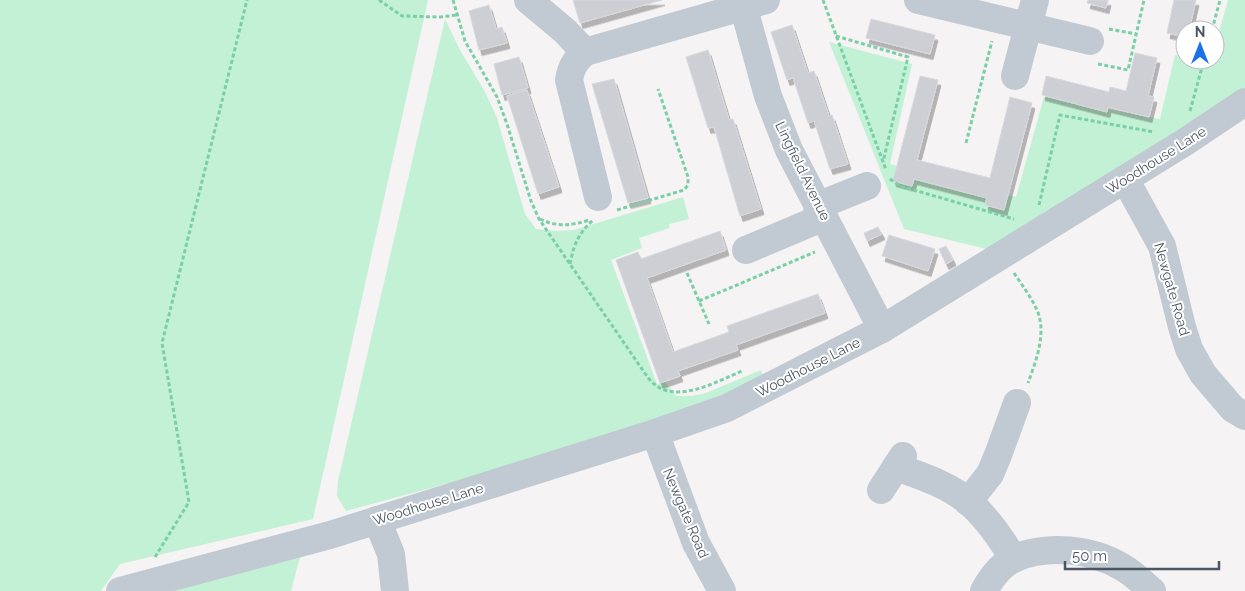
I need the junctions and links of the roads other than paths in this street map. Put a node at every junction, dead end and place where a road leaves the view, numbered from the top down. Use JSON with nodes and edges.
{"nodes":[{"id":1,"x":528,"y":0,"type":"edge"},
{"id":2,"x":918,"y":0,"type":"edge"},
{"id":3,"x":1035,"y":0,"type":"edge"},
{"id":4,"x":754,"y":3,"type":"edge"},
{"id":5,"x":945,"y":3,"type":"edge"},
{"id":6,"x":1028,"y":26,"type":"junction"},
{"id":7,"x":1098,"y":42,"type":"road end"},
{"id":8,"x":585,"y":52,"type":"junction"},
{"id":9,"x":1015,"y":76,"type":"dead end"},
{"id":10,"x":1245,"y":102,"type":"edge"},
{"id":11,"x":1125,"y":179,"type":"junction"},
{"id":12,"x":867,"y":186,"type":"dead end"},
{"id":13,"x":607,"y":204,"type":"road end"},
{"id":14,"x":821,"y":211,"type":"junction"},
{"id":15,"x":746,"y":250,"type":"dead end"},
{"id":16,"x":882,"y":329,"type":"junction"},
{"id":17,"x":1016,"y":403,"type":"road end"},
{"id":18,"x":1245,"y":416,"type":"edge"},
{"id":19,"x":655,"y":433,"type":"junction"},
{"id":20,"x":881,"y":490,"type":"dead end"},
{"id":21,"x":968,"y":502,"type":"junction"},
{"id":22,"x":377,"y":520,"type":"junction"},
{"id":23,"x":1014,"y":559,"type":"junction"},
{"id":24,"x":128,"y":588,"type":"edge"},
{"id":25,"x":395,"y":591,"type":"edge"},
{"id":26,"x":722,"y":591,"type":"edge"},
{"id":27,"x":984,"y":591,"type":"edge"},
{"id":28,"x":1152,"y":591,"type":"edge"}],
"edges":[{"from":1,"to":8,"type":"street"},
{"from":2,"to":5,"type":"street"},
{"from":3,"to":6,"type":"street"},
{"from":4,"to":8,"type":"street","name":"Lingfield Avenue"},
{"from":4,"to":14,"type":"street","name":"Lingfield Avenue"},
{"from":5,"to":6,"type":"street"},
{"from":6,"to":7,"type":"street"},
{"from":6,"to":9,"type":"street"},
{"from":8,"to":13,"type":"street"},
{"from":10,"to":11,"type":"street","name":"Woodhouse Lane"},
{"from":11,"to":16,"type":"street","name":"Woodhouse Lane"},
{"from":11,"to":18,"type":"street","name":"Newgate Road"},
{"from":12,"to":14,"type":"street"},
{"from":14,"to":15,"type":"street"},
{"from":14,"to":16,"type":"street","name":"Lingfield Avenue"},
{"from":16,"to":19,"type":"street","name":"Woodhouse Lane"},
{"from":17,"to":21,"type":"street"},
{"from":19,"to":22,"type":"street","name":"Woodhouse Lane"},
{"from":19,"to":26,"type":"street","name":"Newgate Road"},
{"from":20,"to":21,"type":"street"},
{"from":21,"to":23,"type":"street"},
{"from":22,"to":24,"type":"street","name":"Woodhouse Lane"},
{"from":22,"to":25,"type":"street"},
{"from":23,"to":27,"type":"street"},
{"from":23,"to":28,"type":"street"}]}
